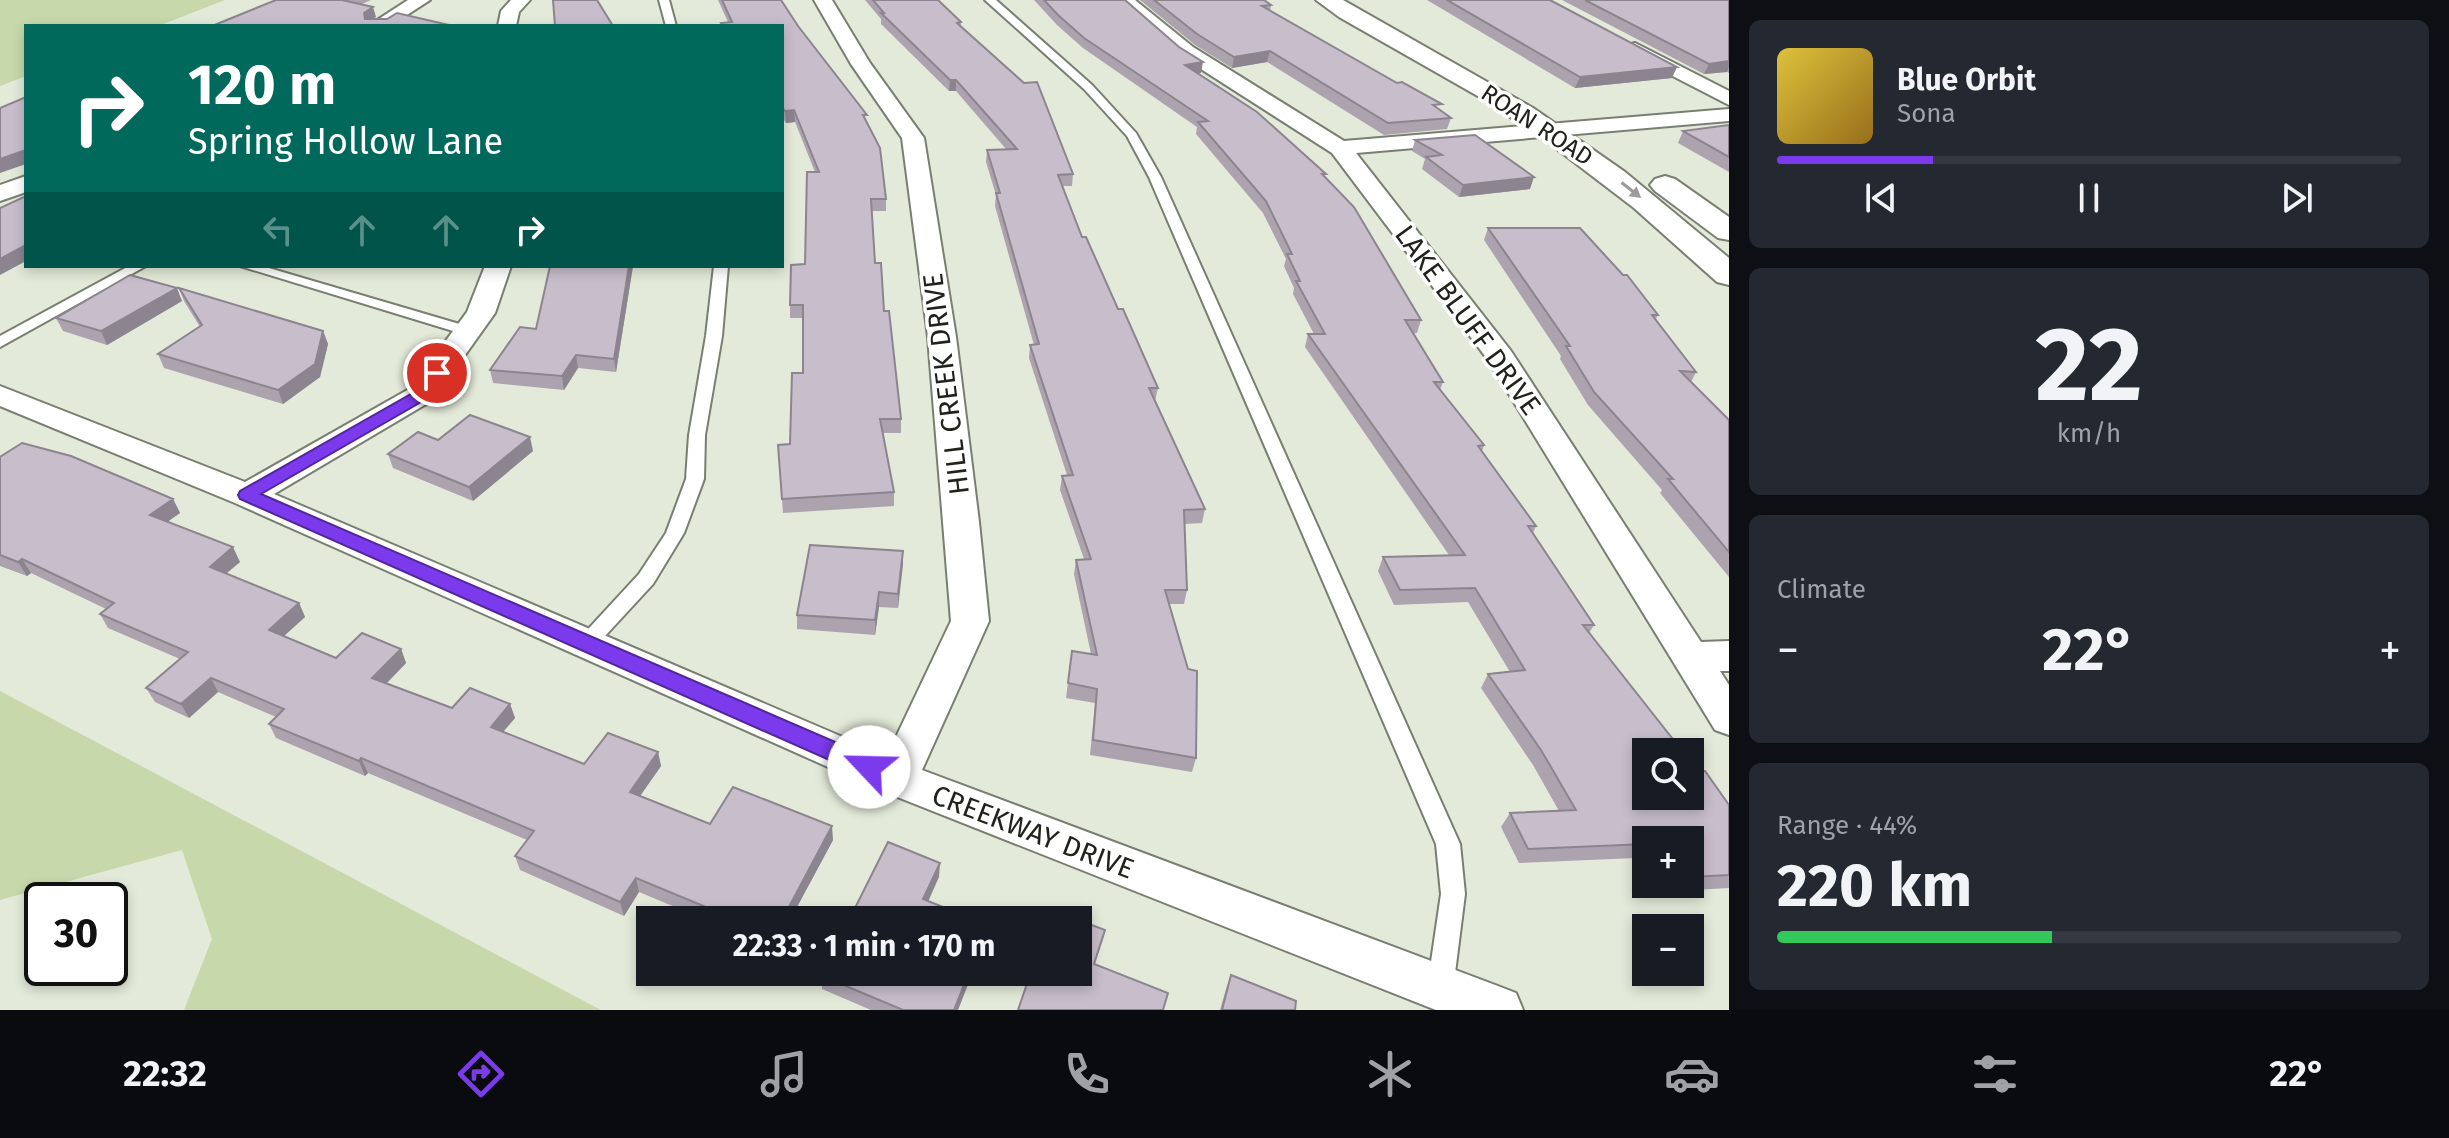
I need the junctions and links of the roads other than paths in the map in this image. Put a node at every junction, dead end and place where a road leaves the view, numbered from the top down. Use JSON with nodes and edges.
{"nodes":[{"id":1,"x":421,"y":0,"type":"edge"},
{"id":2,"x":521,"y":0,"type":"edge"},
{"id":3,"x":664,"y":0,"type":"edge"},
{"id":4,"x":823,"y":0,"type":"edge"},
{"id":5,"x":990,"y":0,"type":"edge"},
{"id":6,"x":1124,"y":0,"type":"edge"},
{"id":7,"x":1327,"y":0,"type":"edge"},
{"id":8,"x":1364,"y":0,"type":"edge"},
{"id":9,"x":380,"y":24,"type":"edge"},
{"id":10,"x":507,"y":24,"type":"edge"},
{"id":11,"x":670,"y":24,"type":"edge"},
{"id":12,"x":1623,"y":42,"type":"edge"},
{"id":13,"x":1729,"y":99,"type":"edge"},
{"id":14,"x":1729,"y":115,"type":"edge"},
{"id":15,"x":1580,"y":129,"type":"junction"},
{"id":16,"x":1550,"y":131,"type":"junction"},
{"id":17,"x":1340,"y":148,"type":"junction"},
{"id":18,"x":24,"y":184,"type":"edge"},
{"id":19,"x":0,"y":194,"type":"edge"},
{"id":20,"x":1729,"y":231,"type":"edge"},
{"id":21,"x":135,"y":268,"type":"edge"},
{"id":22,"x":254,"y":268,"type":"edge"},
{"id":23,"x":497,"y":268,"type":"edge"},
{"id":24,"x":721,"y":268,"type":"edge"},
{"id":25,"x":1729,"y":275,"type":"edge"},
{"id":26,"x":468,"y":331,"type":"junction"},
{"id":27,"x":0,"y":342,"type":"edge"},
{"id":28,"x":0,"y":395,"type":"edge"},
{"id":29,"x":247,"y":495,"type":"junction"},
{"id":30,"x":586,"y":644,"type":"junction"},
{"id":31,"x":1729,"y":656,"type":"edge"},
{"id":32,"x":1688,"y":657,"type":"junction"},
{"id":33,"x":1729,"y":719,"type":"edge"},
{"id":34,"x":897,"y":779,"type":"junction"},
{"id":35,"x":1440,"y":989,"type":"junction"},
{"id":36,"x":1498,"y":1010,"type":"edge"}],
"edges":[{"from":1,"to":9,"type":"street"},
{"from":2,"to":10,"type":"street"},
{"from":3,"to":11,"type":"lane"},
{"from":4,"to":34,"type":"street","name":"HILL CREEK DRIVE"},
{"from":5,"to":35,"type":"lane"},
{"from":6,"to":17,"type":"street","name":"LAKE BLUFF DRIVE"},
{"from":7,"to":16,"type":"street","name":"ROAN ROAD"},
{"from":8,"to":15,"type":"street","name":"ROAN ROAD"},
{"from":12,"to":13,"type":"street"},
{"from":14,"to":15,"type":"street"},
{"from":15,"to":16,"type":"street"},
{"from":15,"to":20,"type":"street","name":"ROAN ROAD"},
{"from":16,"to":17,"type":"street"},
{"from":16,"to":25,"type":"street","name":"ROAN ROAD","one_way":true},
{"from":17,"to":32,"type":"street","name":"LAKE BLUFF DRIVE"},
{"from":18,"to":19,"type":"street"},
{"from":21,"to":27,"type":"lane"},
{"from":22,"to":26,"type":"lane"},
{"from":23,"to":26,"type":"street"},
{"from":24,"to":30,"type":"lane"},
{"from":26,"to":29,"type":"street"},
{"from":28,"to":29,"type":"street","name":"CREEKWAY DRIVE"},
{"from":29,"to":30,"type":"street","name":"CREEKWAY DRIVE"},
{"from":30,"to":34,"type":"street","name":"CREEKWAY DRIVE"},
{"from":31,"to":32,"type":"street"},
{"from":32,"to":33,"type":"street","name":"LAKE BLUFF DRIVE"},
{"from":34,"to":35,"type":"street","name":"CREEKWAY DRIVE"},
{"from":35,"to":36,"type":"street","name":"CREEKWAY DRIVE"}]}
